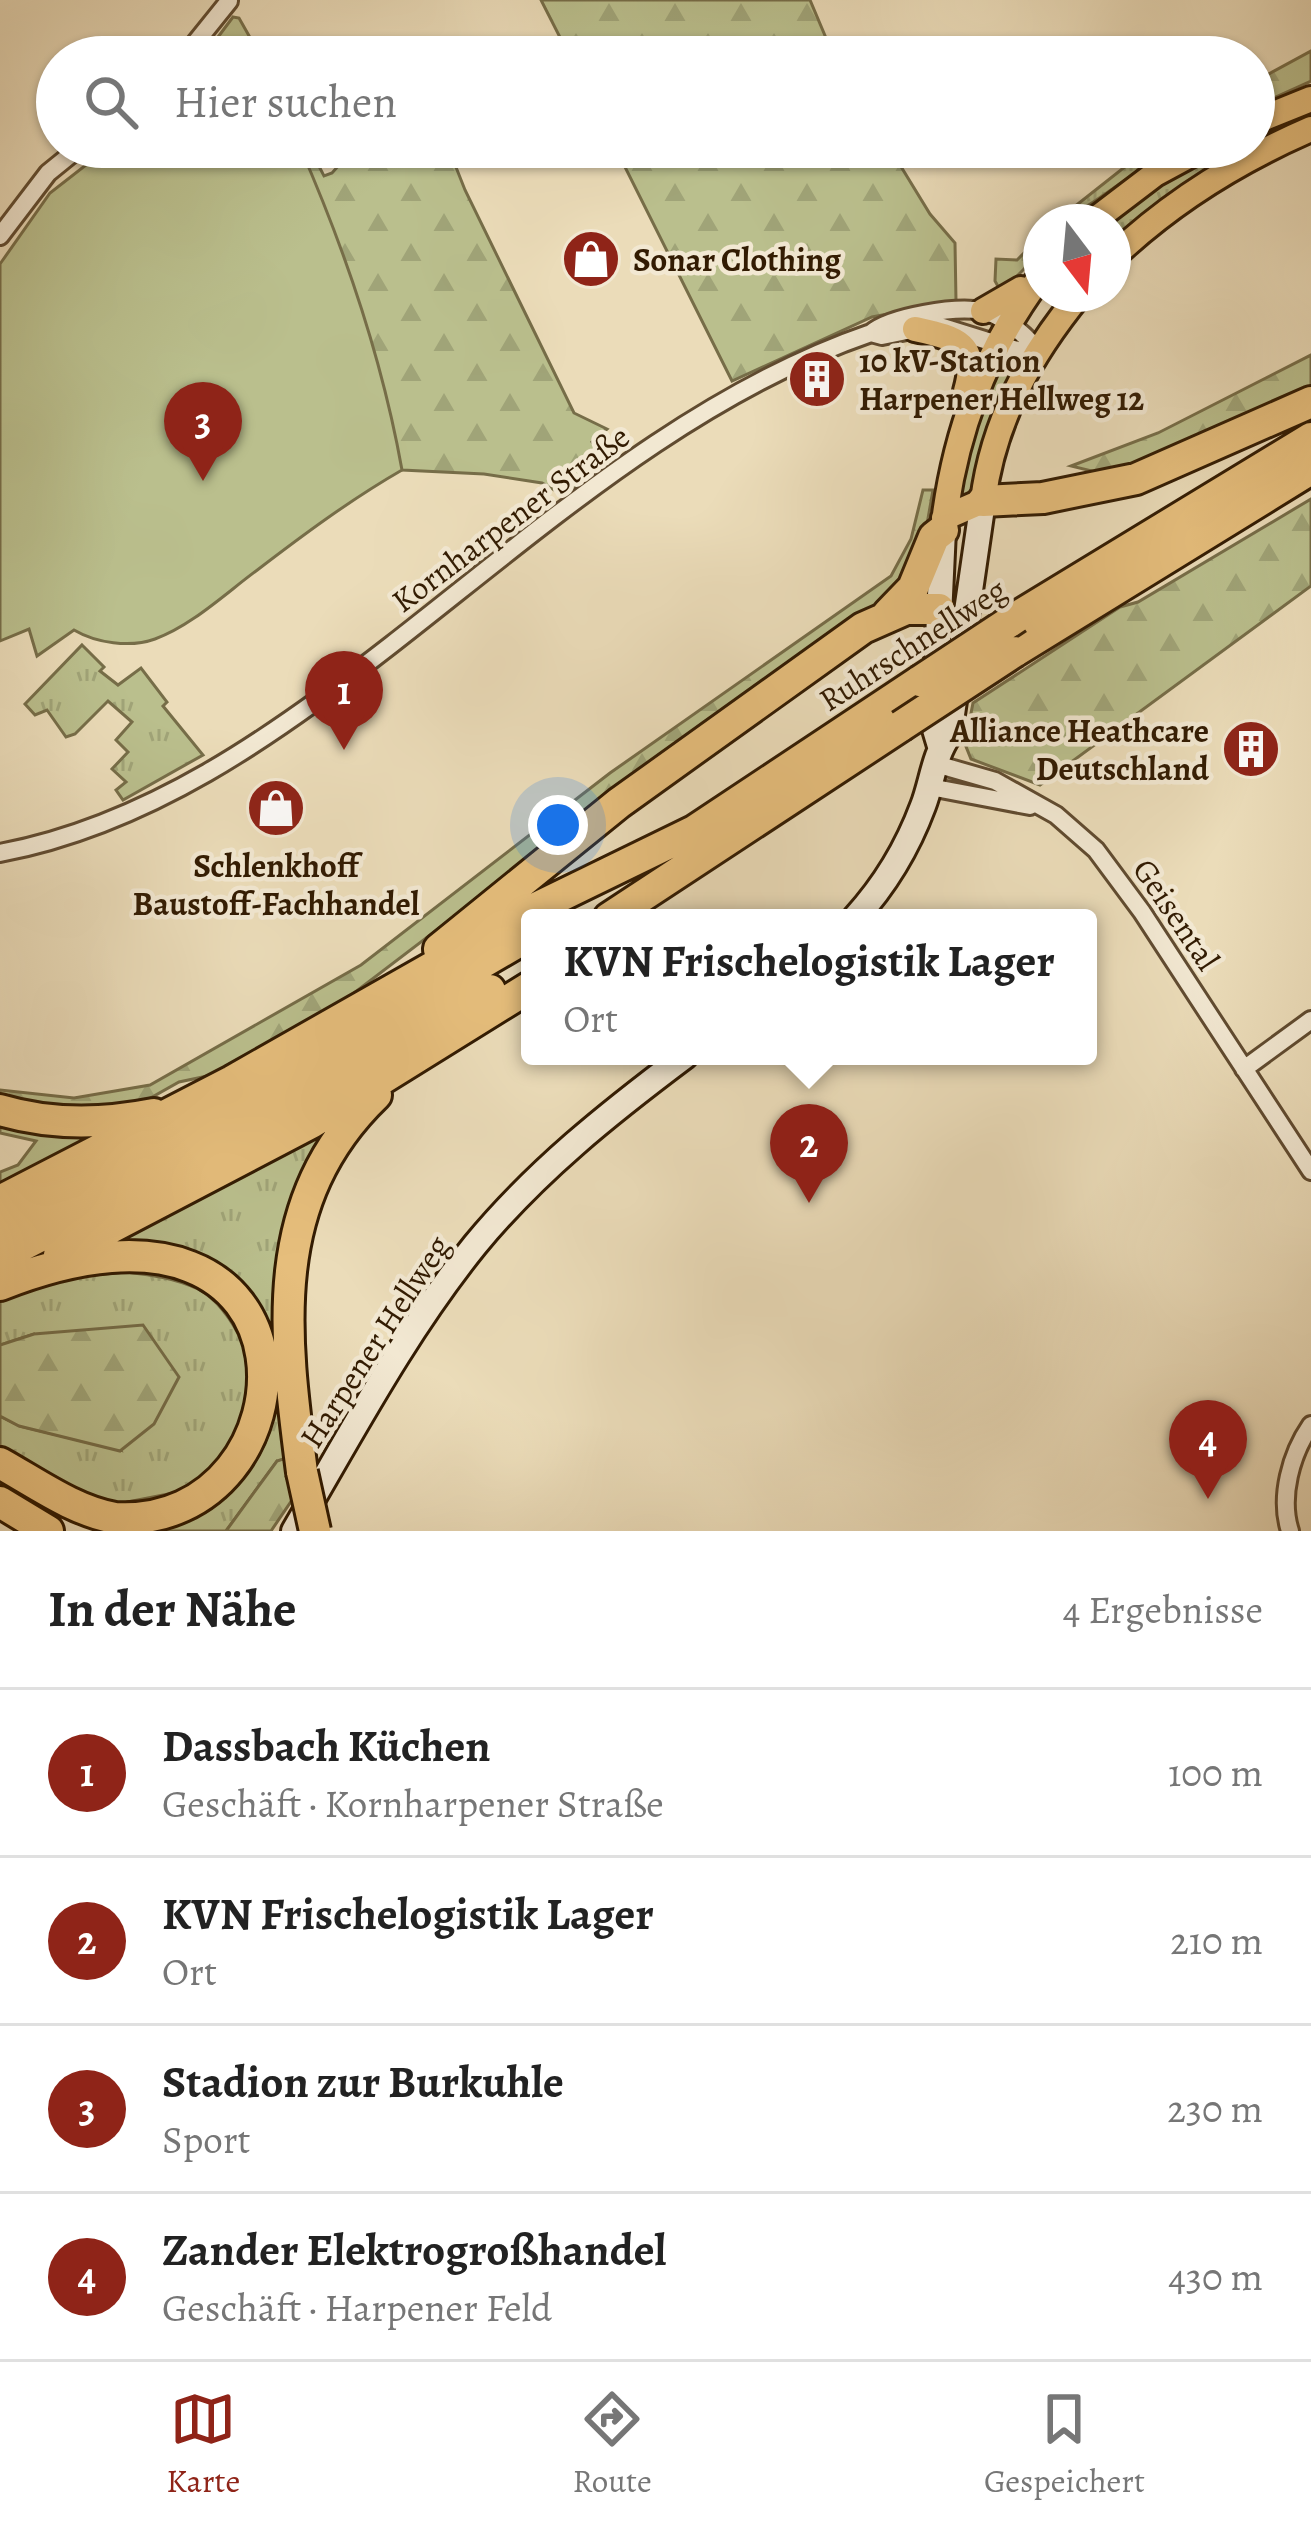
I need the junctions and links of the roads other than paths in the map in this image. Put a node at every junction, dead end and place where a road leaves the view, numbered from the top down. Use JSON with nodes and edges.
{"nodes":[{"id":1,"x":229,"y":1,"type":"edge"},
{"id":2,"x":201,"y":36,"type":"edge"},
{"id":3,"x":1311,"y":98,"type":"edge"},
{"id":4,"x":1275,"y":113,"type":"edge"},
{"id":5,"x":1311,"y":129,"type":"edge"},
{"id":6,"x":1275,"y":145,"type":"edge"},
{"id":7,"x":54,"y":168,"type":"edge"},
{"id":8,"x":1167,"y":168,"type":"edge"},
{"id":9,"x":1231,"y":168,"type":"edge"},
{"id":10,"x":1116,"y":204,"type":"edge"},
{"id":11,"x":0,"y":236,"type":"edge"},
{"id":12,"x":1131,"y":242,"type":"edge"},
{"id":13,"x":1023,"y":289,"type":"edge"},
{"id":14,"x":1023,"y":302,"type":"edge"},
{"id":15,"x":983,"y":311,"type":"junction"},
{"id":16,"x":1065,"y":312,"type":"edge"},
{"id":17,"x":915,"y":329,"type":"junction"},
{"id":18,"x":871,"y":333,"type":"junction"},
{"id":19,"x":1002,"y":333,"type":"junction"},
{"id":20,"x":1035,"y":352,"type":"junction"},
{"id":21,"x":1311,"y":402,"type":"edge"},
{"id":22,"x":962,"y":426,"type":"junction"},
{"id":23,"x":1311,"y":438,"type":"edge"},
{"id":24,"x":1311,"y":470,"type":"edge"},
{"id":25,"x":983,"y":501,"type":"junction"},
{"id":26,"x":944,"y":524,"type":"junction"},
{"id":27,"x":940,"y":609,"type":"junction"},
{"id":28,"x":888,"y":614,"type":"junction"},
{"id":29,"x":963,"y":636,"type":"junction"},
{"id":30,"x":935,"y":766,"type":"junction"},
{"id":31,"x":694,"y":831,"type":"junction"},
{"id":32,"x":0,"y":853,"type":"edge"},
{"id":33,"x":631,"y":908,"type":"edge"},
{"id":34,"x":535,"y":909,"type":"edge"},
{"id":35,"x":571,"y":909,"type":"edge"},
{"id":36,"x":862,"y":909,"type":"edge"},
{"id":37,"x":521,"y":917,"type":"edge"},
{"id":38,"x":521,"y":940,"type":"edge"},
{"id":39,"x":521,"y":971,"type":"edge"},
{"id":40,"x":521,"y":993,"type":"edge"},
{"id":41,"x":379,"y":998,"type":"junction"},
{"id":42,"x":1311,"y":1020,"type":"edge"},
{"id":43,"x":424,"y":1056,"type":"junction"},
{"id":44,"x":673,"y":1065,"type":"edge"},
{"id":45,"x":1244,"y":1069,"type":"junction"},
{"id":46,"x":197,"y":1100,"type":"junction"},
{"id":47,"x":0,"y":1110,"type":"edge"},
{"id":48,"x":1311,"y":1171,"type":"edge"},
{"id":49,"x":0,"y":1201,"type":"edge"},
{"id":50,"x":0,"y":1228,"type":"edge"},
{"id":51,"x":0,"y":1258,"type":"edge"},
{"id":52,"x":0,"y":1285,"type":"edge"},
{"id":53,"x":1311,"y":1425,"type":"edge"},
{"id":54,"x":0,"y":1466,"type":"edge"},
{"id":55,"x":0,"y":1502,"type":"edge"},
{"id":56,"x":48,"y":1531,"type":"edge"},
{"id":57,"x":99,"y":1531,"type":"edge"},
{"id":58,"x":294,"y":1531,"type":"edge"},
{"id":59,"x":315,"y":1531,"type":"edge"},
{"id":60,"x":1290,"y":1531,"type":"edge"}],
"edges":[{"from":1,"to":2,"type":"street"},
{"from":3,"to":4,"type":"main road"},
{"from":5,"to":6,"type":"main road"},
{"from":7,"to":11,"type":"street"},
{"from":8,"to":10,"type":"main road"},
{"from":9,"to":12,"type":"main road"},
{"from":13,"to":15,"type":"main road"},
{"from":14,"to":19,"type":"main road"},
{"from":15,"to":18,"type":"street","name":"Kornharpener Straße"},
{"from":15,"to":19,"type":"street","name":"Kornharpener Straße"},
{"from":16,"to":20,"type":"main road"},
{"from":17,"to":18,"type":"street","name":"Kornharpener Straße"},
{"from":17,"to":19,"type":"street","name":"Kornharpener Straße"},
{"from":17,"to":22,"type":"main road"},
{"from":18,"to":32,"type":"street","name":"Kornharpener Straße"},
{"from":19,"to":20,"type":"street","name":"Kornharpener Straße"},
{"from":19,"to":22,"type":"main road"},
{"from":20,"to":25,"type":"main road"},
{"from":21,"to":25,"type":"highway"},
{"from":22,"to":26,"type":"main road"},
{"from":23,"to":31,"type":"highway","name":"Ruhrschnellweg","bridge":true},
{"from":24,"to":33,"type":"highway","name":"Ruhrschnellweg","bridge":true},
{"from":25,"to":26,"type":"main road"},
{"from":25,"to":29,"type":"main road"},
{"from":26,"to":27,"type":"main road"},
{"from":26,"to":28,"type":"highway"},
{"from":27,"to":28,"type":"highway"},
{"from":27,"to":29,"type":"main road"},
{"from":27,"to":30,"type":"main road"},
{"from":28,"to":41,"type":"highway"},
{"from":29,"to":30,"type":"main road"},
{"from":30,"to":36,"type":"main road"},
{"from":30,"to":45,"type":"street","name":"Geisental"},
{"from":31,"to":34,"type":"highway"},
{"from":31,"to":35,"type":"highway","name":"Ruhrschnellweg"},
{"from":37,"to":41,"type":"highway"},
{"from":38,"to":50,"type":"highway"},
{"from":39,"to":51,"type":"highway"},
{"from":40,"to":43,"type":"highway"},
{"from":41,"to":46,"type":"highway"},
{"from":42,"to":45,"type":"street"},
{"from":43,"to":52,"type":"highway"},
{"from":43,"to":59,"type":"highway","bridge":true},
{"from":44,"to":58,"type":"main road","name":"Harpener Hellweg"},
{"from":45,"to":48,"type":"street","name":"Geisental"},
{"from":46,"to":47,"type":"highway"},
{"from":46,"to":49,"type":"highway"},
{"from":52,"to":54,"type":"highway"},
{"from":53,"to":60,"type":"street"},
{"from":54,"to":57,"type":"highway"},
{"from":55,"to":56,"type":"highway"}]}
